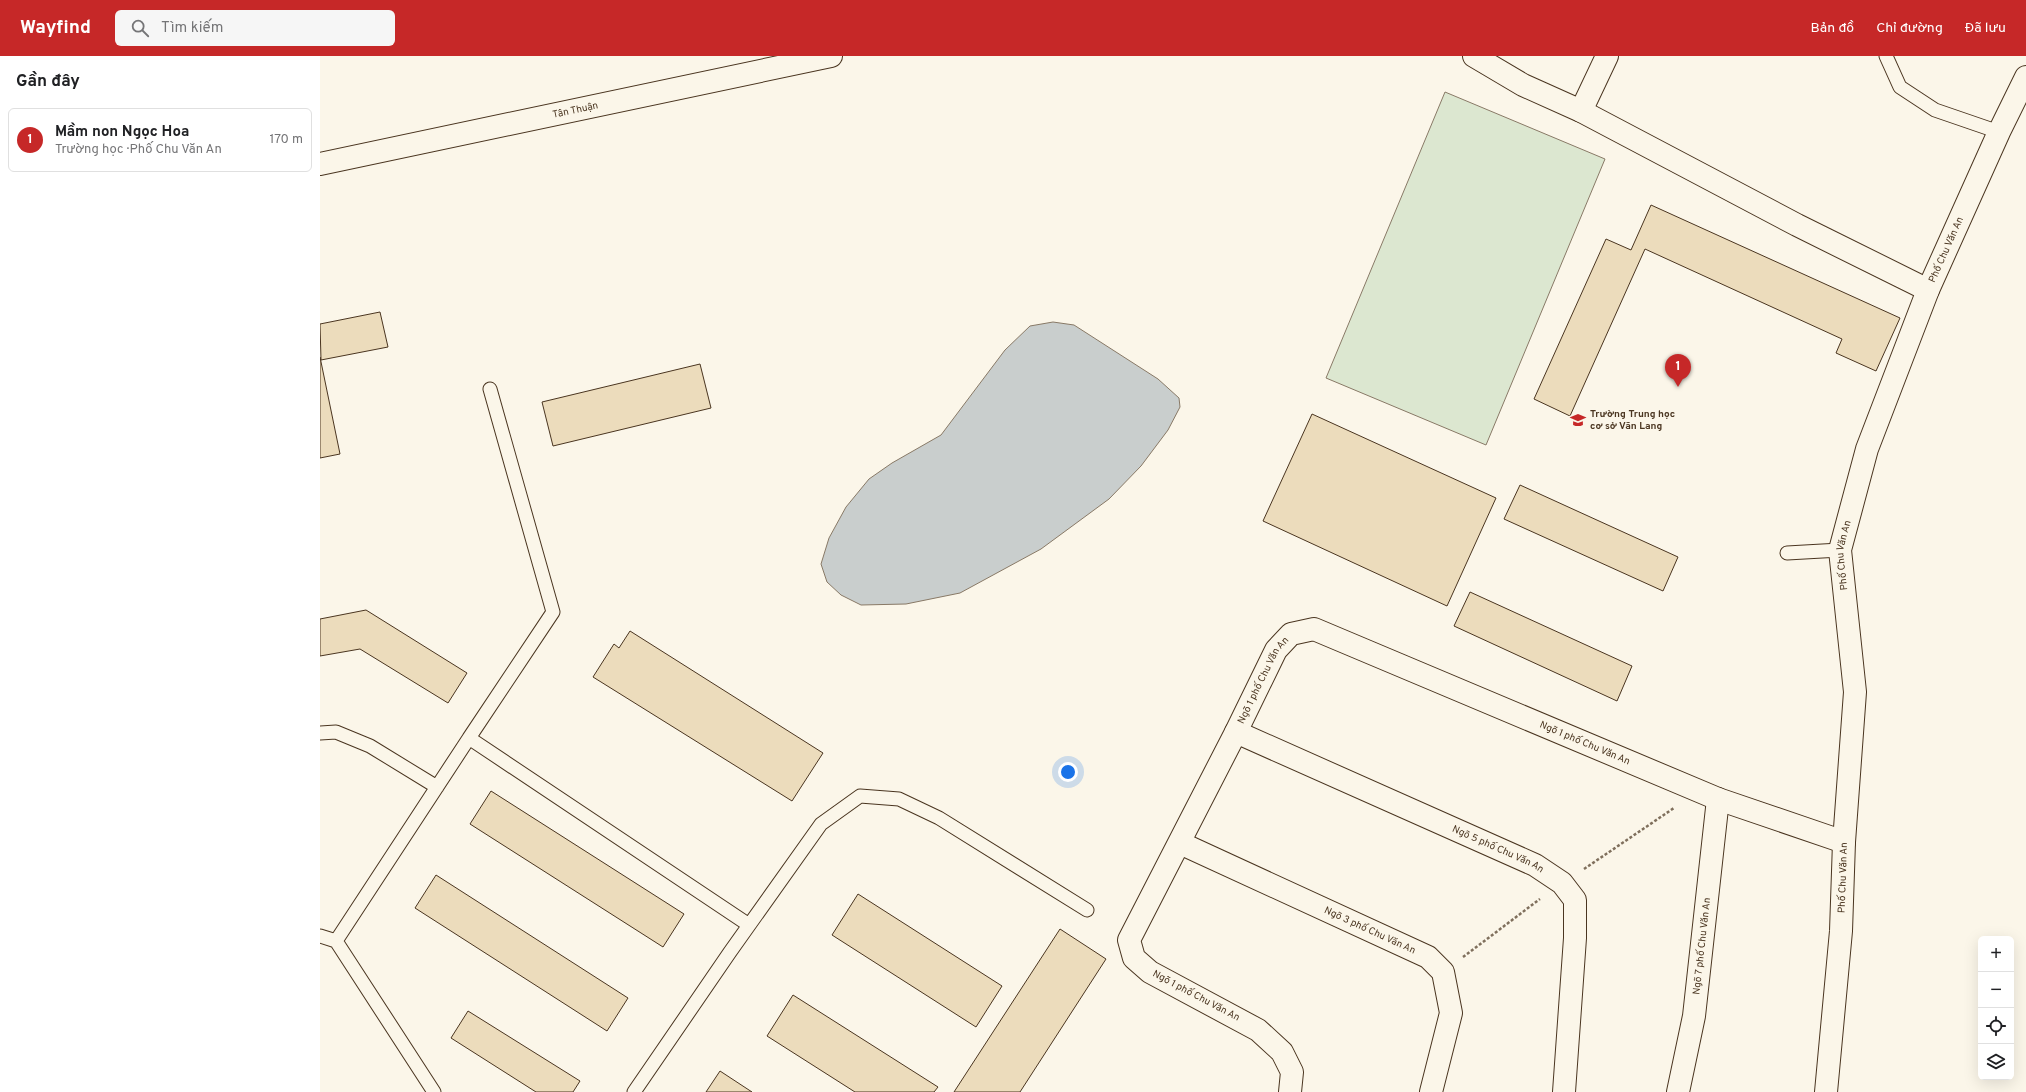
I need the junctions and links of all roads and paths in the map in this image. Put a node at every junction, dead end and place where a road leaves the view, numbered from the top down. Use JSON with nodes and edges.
{"nodes":[{"id":1,"x":831,"y":56,"type":"edge"},
{"id":2,"x":1474,"y":56,"type":"edge"},
{"id":3,"x":1607,"y":56,"type":"edge"},
{"id":4,"x":1886,"y":56,"type":"edge"},
{"id":5,"x":2026,"y":77,"type":"edge"},
{"id":6,"x":1581,"y":111,"type":"junction"},
{"id":7,"x":1999,"y":132,"type":"junction"},
{"id":8,"x":320,"y":164,"type":"edge"},
{"id":9,"x":1928,"y":290,"type":"junction"},
{"id":10,"x":490,"y":389,"type":"dead end"},
{"id":11,"x":1840,"y":550,"type":"junction"},
{"id":12,"x":1787,"y":553,"type":"dead end"},
{"id":13,"x":1236,"y":732,"type":"junction"},
{"id":14,"x":320,"y":733,"type":"edge"},
{"id":15,"x":469,"y":738,"type":"junction"},
{"id":16,"x":437,"y":787,"type":"junction"},
{"id":17,"x":1718,"y":799,"type":"junction"},
{"id":18,"x":1844,"y":842,"type":"junction"},
{"id":19,"x":1180,"y":843,"type":"junction"},
{"id":20,"x":1087,"y":910,"type":"dead end"},
{"id":21,"x":749,"y":926,"type":"junction"},
{"id":22,"x":320,"y":936,"type":"edge"},
{"id":23,"x":336,"y":941,"type":"junction"},
{"id":24,"x":434,"y":1092,"type":"edge"},
{"id":25,"x":634,"y":1092,"type":"edge"},
{"id":26,"x":1290,"y":1092,"type":"edge"},
{"id":27,"x":1431,"y":1092,"type":"edge"},
{"id":28,"x":1564,"y":1092,"type":"edge"},
{"id":29,"x":1678,"y":1092,"type":"edge"},
{"id":30,"x":1826,"y":1092,"type":"edge"}],
"edges":[{"from":1,"to":8,"type":"street","name":"Tân Thuận"},
{"from":2,"to":6,"type":"street"},
{"from":3,"to":6,"type":"street"},
{"from":4,"to":7,"type":"lane"},
{"from":5,"to":7,"type":"street","name":"Phố Chu Văn An"},
{"from":6,"to":9,"type":"street"},
{"from":7,"to":9,"type":"street","name":"Phố Chu Văn An"},
{"from":9,"to":11,"type":"street","name":"Phố Chu Văn An"},
{"from":10,"to":15,"type":"lane"},
{"from":11,"to":12,"type":"lane"},
{"from":11,"to":18,"type":"street","name":"Phố Chu Văn An"},
{"from":13,"to":17,"type":"street","name":"Ngõ 1 phố Chu Văn An"},
{"from":13,"to":19,"type":"street","name":"Ngõ 1 phố Chu Văn An"},
{"from":13,"to":28,"type":"street","name":"Ngõ 5 phố Chu Văn An"},
{"from":14,"to":16,"type":"lane"},
{"from":15,"to":16,"type":"lane"},
{"from":15,"to":21,"type":"lane"},
{"from":16,"to":23,"type":"lane"},
{"from":17,"to":18,"type":"street","name":"Ngõ 1 phố Chu Văn An"},
{"from":17,"to":29,"type":"street","name":"Ngõ 7 phố Chu Văn An"},
{"from":18,"to":30,"type":"street","name":"Phố Chu Văn An"},
{"from":19,"to":26,"type":"street","name":"Ngõ 1 phố Chu Văn An"},
{"from":19,"to":27,"type":"street","name":"Ngõ 3 phố Chu Văn An"},
{"from":20,"to":21,"type":"lane"},
{"from":21,"to":25,"type":"lane"},
{"from":22,"to":23,"type":"lane"},
{"from":23,"to":24,"type":"lane"}]}
